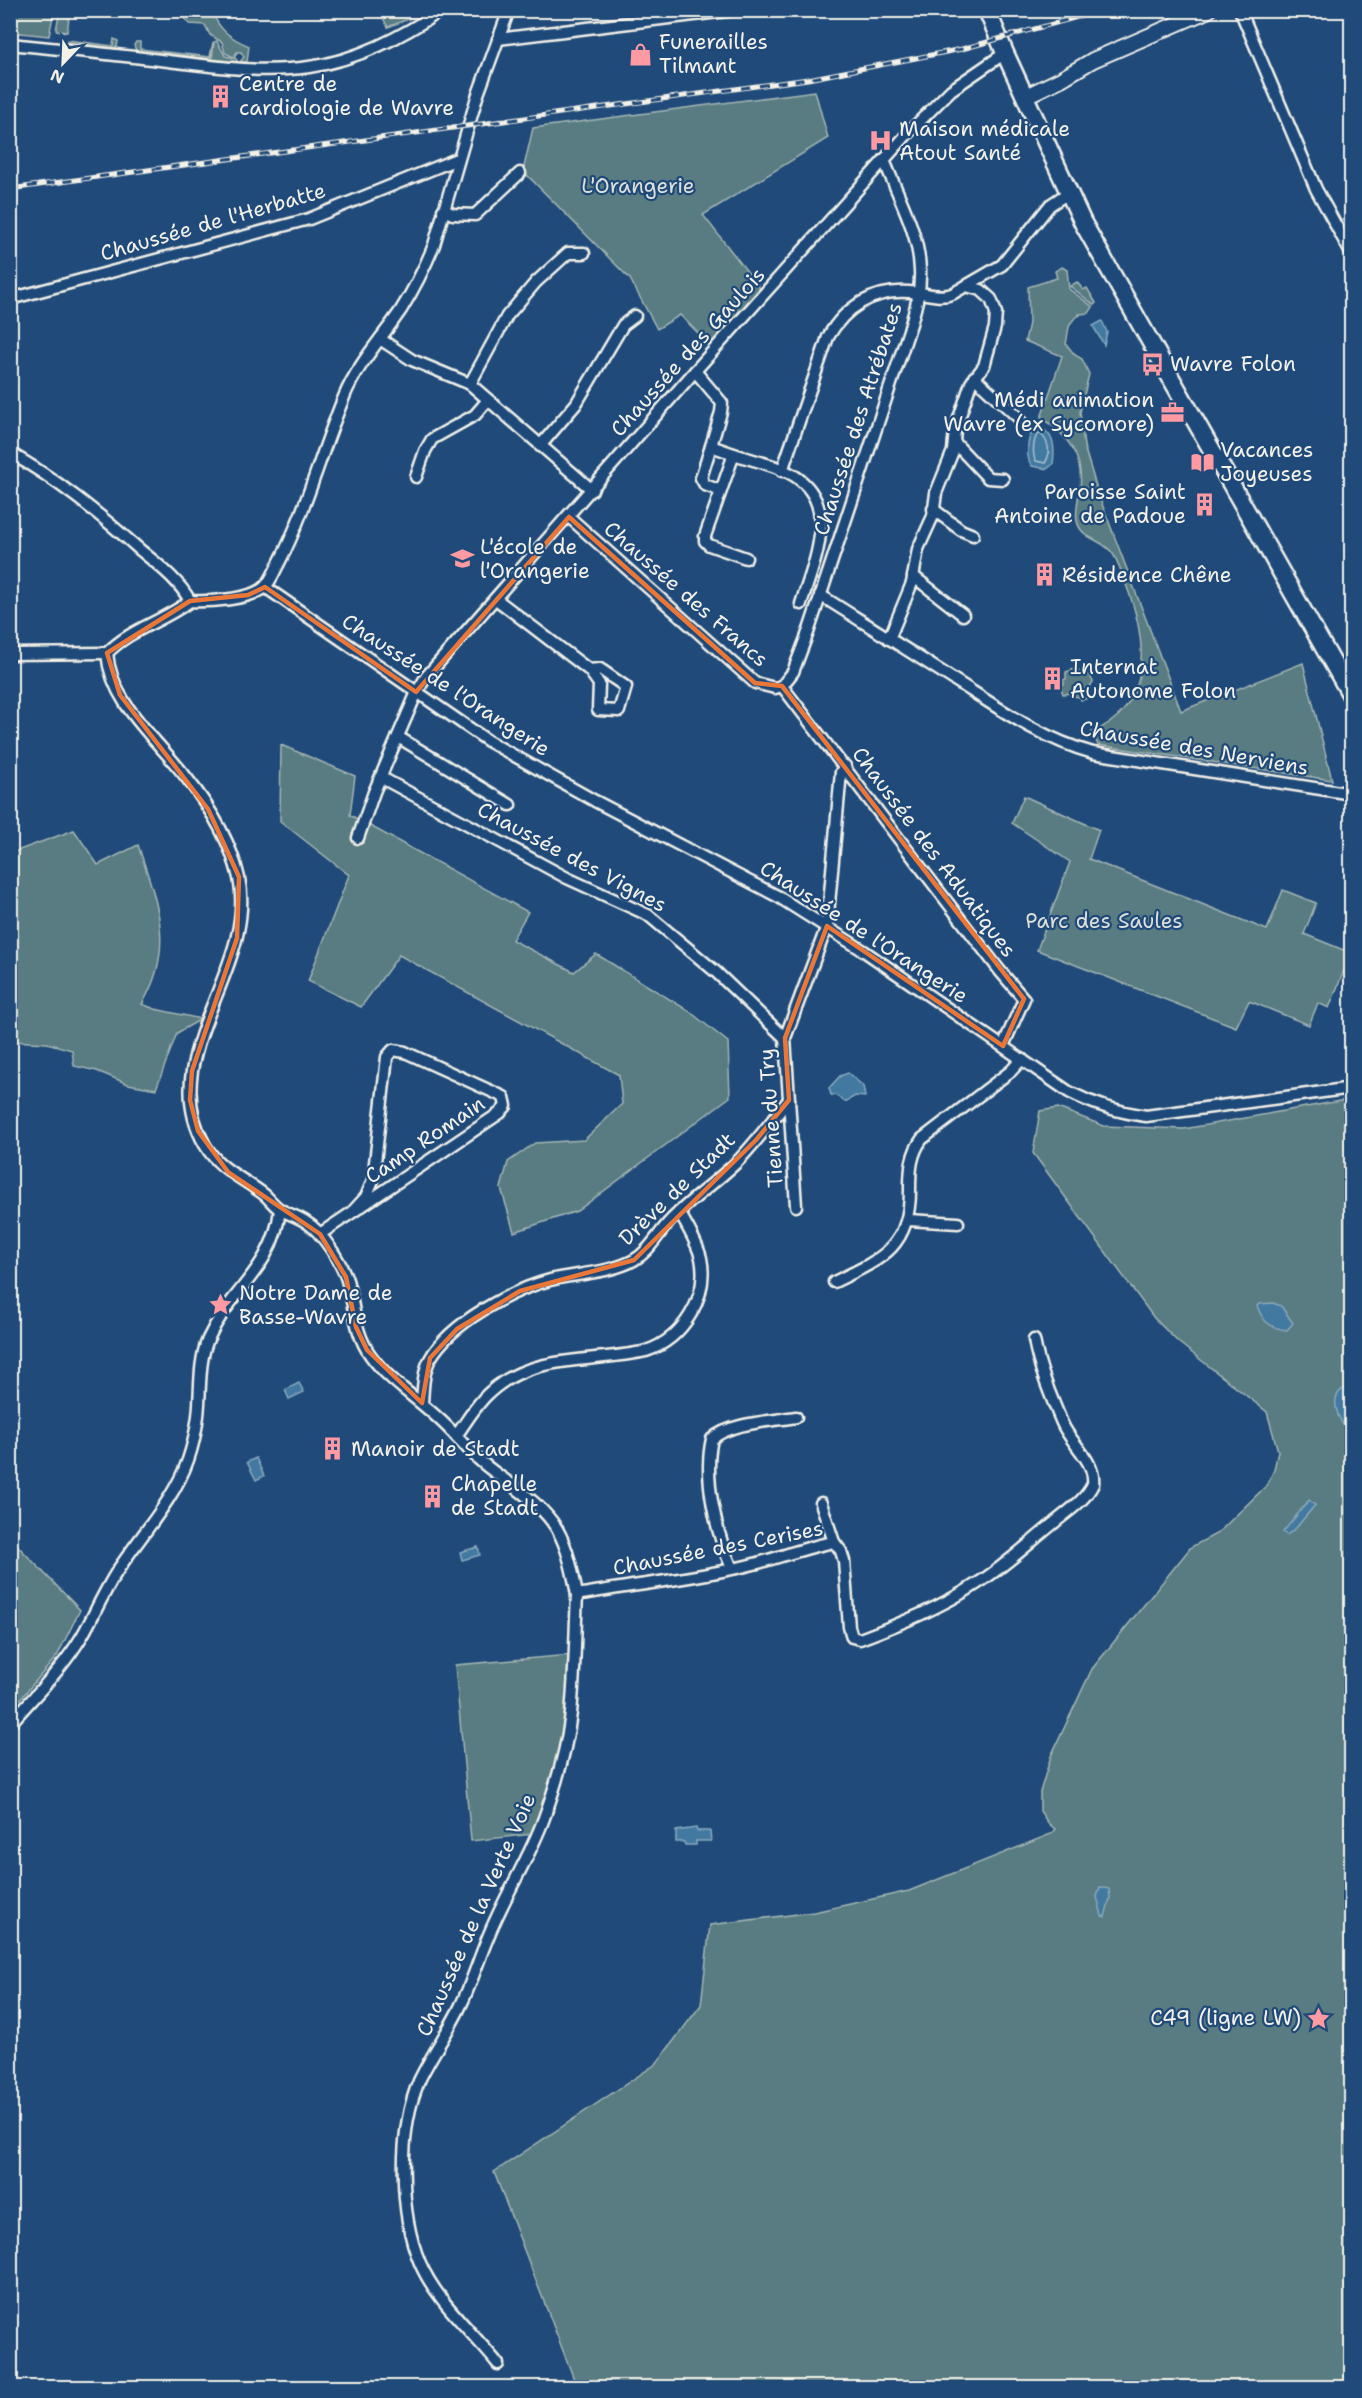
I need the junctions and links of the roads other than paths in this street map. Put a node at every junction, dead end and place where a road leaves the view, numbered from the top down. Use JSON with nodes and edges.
{"nodes":[{"id":1,"x":442,"y":10,"type":"edge"},
{"id":2,"x":509,"y":10,"type":"edge"},
{"id":3,"x":735,"y":10,"type":"edge"},
{"id":4,"x":987,"y":10,"type":"edge"},
{"id":5,"x":1209,"y":10,"type":"edge"},
{"id":6,"x":1240,"y":10,"type":"edge"},
{"id":7,"x":498,"y":39,"type":"junction"},
{"id":8,"x":10,"y":44,"type":"edge"},
{"id":9,"x":1005,"y":53,"type":"junction"},
{"id":10,"x":1026,"y":96,"type":"junction"},
{"id":11,"x":457,"y":159,"type":"junction"},
{"id":12,"x":884,"y":160,"type":"junction"},
{"id":13,"x":520,"y":173,"type":"dead end"},
{"id":14,"x":1068,"y":193,"type":"junction"},
{"id":15,"x":443,"y":210,"type":"junction"},
{"id":16,"x":584,"y":253,"type":"dead end"},
{"id":17,"x":1352,"y":255,"type":"edge"},
{"id":18,"x":966,"y":286,"type":"junction"},
{"id":19,"x":919,"y":293,"type":"junction"},
{"id":20,"x":10,"y":299,"type":"edge"},
{"id":21,"x":635,"y":316,"type":"dead end"},
{"id":22,"x":380,"y":339,"type":"junction"},
{"id":23,"x":695,"y":371,"type":"junction"},
{"id":24,"x":974,"y":377,"type":"junction"},
{"id":25,"x":470,"y":384,"type":"junction"},
{"id":26,"x":488,"y":400,"type":"junction"},
{"id":27,"x":1020,"y":419,"type":"dead end"},
{"id":28,"x":954,"y":442,"type":"junction"},
{"id":29,"x":540,"y":446,"type":"junction"},
{"id":30,"x":711,"y":446,"type":"junction"},
{"id":31,"x":10,"y":453,"type":"edge"},
{"id":32,"x":734,"y":454,"type":"junction"},
{"id":33,"x":782,"y":471,"type":"junction"},
{"id":34,"x":416,"y":477,"type":"dead end"},
{"id":35,"x":1003,"y":479,"type":"dead end"},
{"id":36,"x":592,"y":490,"type":"junction"},
{"id":37,"x":721,"y":491,"type":"junction"},
{"id":38,"x":933,"y":509,"type":"junction"},
{"id":39,"x":569,"y":517,"type":"junction"},
{"id":40,"x":973,"y":535,"type":"dead end"},
{"id":41,"x":746,"y":558,"type":"dead end"},
{"id":42,"x":816,"y":558,"type":"junction"},
{"id":43,"x":831,"y":562,"type":"junction"},
{"id":44,"x":913,"y":576,"type":"junction"},
{"id":45,"x":809,"y":578,"type":"junction"},
{"id":46,"x":824,"y":583,"type":"junction"},
{"id":47,"x":265,"y":587,"type":"junction"},
{"id":48,"x":820,"y":595,"type":"junction"},
{"id":49,"x":496,"y":599,"type":"junction"},
{"id":50,"x":190,"y":601,"type":"junction"},
{"id":51,"x":801,"y":604,"type":"dead end"},
{"id":52,"x":963,"y":615,"type":"dead end"},
{"id":53,"x":889,"y":639,"type":"junction"},
{"id":54,"x":107,"y":653,"type":"junction"},
{"id":55,"x":10,"y":654,"type":"edge"},
{"id":56,"x":589,"y":670,"type":"junction"},
{"id":57,"x":782,"y":686,"type":"junction"},
{"id":58,"x":417,"y":692,"type":"junction"},
{"id":59,"x":1352,"y":697,"type":"edge"},
{"id":60,"x":398,"y":737,"type":"junction"},
{"id":61,"x":845,"y":766,"type":"junction"},
{"id":62,"x":382,"y":778,"type":"junction"},
{"id":63,"x":1352,"y":794,"type":"edge"},
{"id":64,"x":510,"y":805,"type":"dead end"},
{"id":65,"x":358,"y":838,"type":"dead end"},
{"id":66,"x":827,"y":926,"type":"junction"},
{"id":67,"x":785,"y":1038,"type":"junction"},
{"id":68,"x":1003,"y":1046,"type":"junction"},
{"id":69,"x":1022,"y":1059,"type":"junction"},
{"id":70,"x":1352,"y":1088,"type":"edge"},
{"id":71,"x":789,"y":1100,"type":"junction"},
{"id":72,"x":796,"y":1206,"type":"dead end"},
{"id":73,"x":280,"y":1210,"type":"junction"},
{"id":74,"x":354,"y":1210,"type":"junction"},
{"id":75,"x":679,"y":1212,"type":"junction"},
{"id":76,"x":908,"y":1220,"type":"junction"},
{"id":77,"x":958,"y":1223,"type":"dead end"},
{"id":78,"x":320,"y":1234,"type":"junction"},
{"id":79,"x":834,"y":1282,"type":"dead end"},
{"id":80,"x":1034,"y":1340,"type":"dead end"},
{"id":81,"x":422,"y":1403,"type":"junction"},
{"id":82,"x":796,"y":1417,"type":"dead end"},
{"id":83,"x":456,"y":1436,"type":"junction"},
{"id":84,"x":821,"y":1503,"type":"dead end"},
{"id":85,"x":834,"y":1542,"type":"junction"},
{"id":86,"x":732,"y":1568,"type":"junction"},
{"id":87,"x":577,"y":1595,"type":"junction"},
{"id":88,"x":10,"y":1724,"type":"edge"},
{"id":89,"x":498,"y":2364,"type":"dead end"}],
"edges":[{"from":1,"to":8,"type":"street"},
{"from":2,"to":7,"type":"street"},
{"from":3,"to":7,"type":"street"},
{"from":4,"to":9,"type":"main road"},
{"from":5,"to":10,"type":"street"},
{"from":6,"to":17,"type":"street"},
{"from":7,"to":11,"type":"street"},
{"from":9,"to":10,"type":"main road"},
{"from":9,"to":12,"type":"street","name":"Chaussée des Gaulois"},
{"from":10,"to":14,"type":"main road"},
{"from":11,"to":15,"type":"street"},
{"from":11,"to":20,"type":"street","name":"Chaussée de l'Herbatte"},
{"from":12,"to":19,"type":"street","name":"Chaussée des Atrébates"},
{"from":12,"to":23,"type":"street","name":"Chaussée des Gaulois"},
{"from":13,"to":15,"type":"street"},
{"from":14,"to":18,"type":"street"},
{"from":14,"to":59,"type":"main road"},
{"from":15,"to":22,"type":"street"},
{"from":16,"to":25,"type":"street"},
{"from":18,"to":19,"type":"street"},
{"from":18,"to":24,"type":"street"},
{"from":19,"to":33,"type":"street"},
{"from":19,"to":43,"type":"street","name":"Chaussée des Atrébates"},
{"from":21,"to":29,"type":"street"},
{"from":22,"to":25,"type":"street"},
{"from":22,"to":47,"type":"street"},
{"from":23,"to":30,"type":"street"},
{"from":23,"to":36,"type":"street","name":"Chaussée des Gaulois"},
{"from":24,"to":27,"type":"street"},
{"from":24,"to":28,"type":"street"},
{"from":25,"to":26,"type":"street"},
{"from":26,"to":29,"type":"street"},
{"from":26,"to":34,"type":"street"},
{"from":28,"to":35,"type":"street"},
{"from":28,"to":38,"type":"street"},
{"from":29,"to":36,"type":"street"},
{"from":30,"to":32,"type":"street"},
{"from":30,"to":37,"type":"street"},
{"from":31,"to":50,"type":"street"},
{"from":32,"to":33,"type":"street"},
{"from":32,"to":37,"type":"street"},
{"from":33,"to":42,"type":"street"},
{"from":36,"to":39,"type":"street","name":"Chaussée des Gaulois"},
{"from":37,"to":41,"type":"street"},
{"from":38,"to":40,"type":"street"},
{"from":38,"to":44,"type":"street"},
{"from":39,"to":49,"type":"street","name":"Chaussée des Gaulois"},
{"from":39,"to":57,"type":"street","name":"Chaussée des Francs"},
{"from":42,"to":43,"type":"street"},
{"from":42,"to":45,"type":"street"},
{"from":43,"to":46,"type":"street","name":"Chaussée des Atrébates"},
{"from":44,"to":52,"type":"street"},
{"from":44,"to":53,"type":"street"},
{"from":45,"to":46,"type":"street"},
{"from":45,"to":51,"type":"street"},
{"from":46,"to":48,"type":"street","name":"Chaussée des Atrébates"},
{"from":47,"to":50,"type":"street"},
{"from":47,"to":58,"type":"street","name":"Chaussée de l'Orangerie"},
{"from":48,"to":53,"type":"street","name":"Chaussée des Nerviens"},
{"from":48,"to":57,"type":"street","name":"Chaussée des Atrébates"},
{"from":49,"to":56,"type":"street"},
{"from":49,"to":58,"type":"street","name":"Chaussée des Gaulois"},
{"from":50,"to":54,"type":"street"},
{"from":53,"to":63,"type":"street","name":"Chaussée des Nerviens"},
{"from":54,"to":55,"type":"street"},
{"from":54,"to":73,"type":"street","name":"Chaussée de la Verte Voie"},
{"from":56,"to":56,"type":"street"},
{"from":57,"to":61,"type":"street","name":"Chaussée des Aduatiques"},
{"from":58,"to":60,"type":"street","name":"Chaussée des Gaulois"},
{"from":58,"to":66,"type":"street","name":"Chaussée de l'Orangerie"},
{"from":60,"to":62,"type":"street","name":"Chaussée des Gaulois"},
{"from":60,"to":64,"type":"street"},
{"from":61,"to":66,"type":"street","name":"Tienne du Try"},
{"from":61,"to":68,"type":"street","name":"Chaussée des Aduatiques"},
{"from":62,"to":65,"type":"street","name":"Chaussée des Gaulois"},
{"from":62,"to":67,"type":"street","name":"Chaussée des Vignes"},
{"from":66,"to":67,"type":"street","name":"Tienne du Try"},
{"from":66,"to":68,"type":"street","name":"Chaussée de l'Orangerie"},
{"from":67,"to":71,"type":"street","name":"Tienne du Try"},
{"from":68,"to":69,"type":"street","name":"Chaussée de l'Orangerie"},
{"from":69,"to":70,"type":"street","name":"Chaussée de l'Orangerie"},
{"from":69,"to":76,"type":"street"},
{"from":71,"to":72,"type":"street","name":"Tienne du Try"},
{"from":71,"to":75,"type":"street","name":"Drève de Stadt"},
{"from":73,"to":78,"type":"street","name":"Chaussée de la Verte Voie"},
{"from":73,"to":88,"type":"street"},
{"from":74,"to":74,"type":"street","name":"Camp Romain"},
{"from":74,"to":78,"type":"street","name":"Camp Romain"},
{"from":75,"to":81,"type":"street","name":"Drève de Stadt"},
{"from":75,"to":83,"type":"street"},
{"from":76,"to":77,"type":"street"},
{"from":76,"to":79,"type":"street"},
{"from":78,"to":81,"type":"street","name":"Chaussée de la Verte Voie"},
{"from":80,"to":85,"type":"street","name":"Chaussée des Cerises"},
{"from":81,"to":83,"type":"street","name":"Chaussée de la Verte Voie"},
{"from":82,"to":86,"type":"street"},
{"from":83,"to":87,"type":"street","name":"Chaussée de la Verte Voie"},
{"from":84,"to":85,"type":"street"},
{"from":85,"to":86,"type":"street","name":"Chaussée des Cerises"},
{"from":86,"to":87,"type":"street","name":"Chaussée des Cerises"},
{"from":87,"to":89,"type":"street","name":"Chaussée de la Verte Voie"}]}
